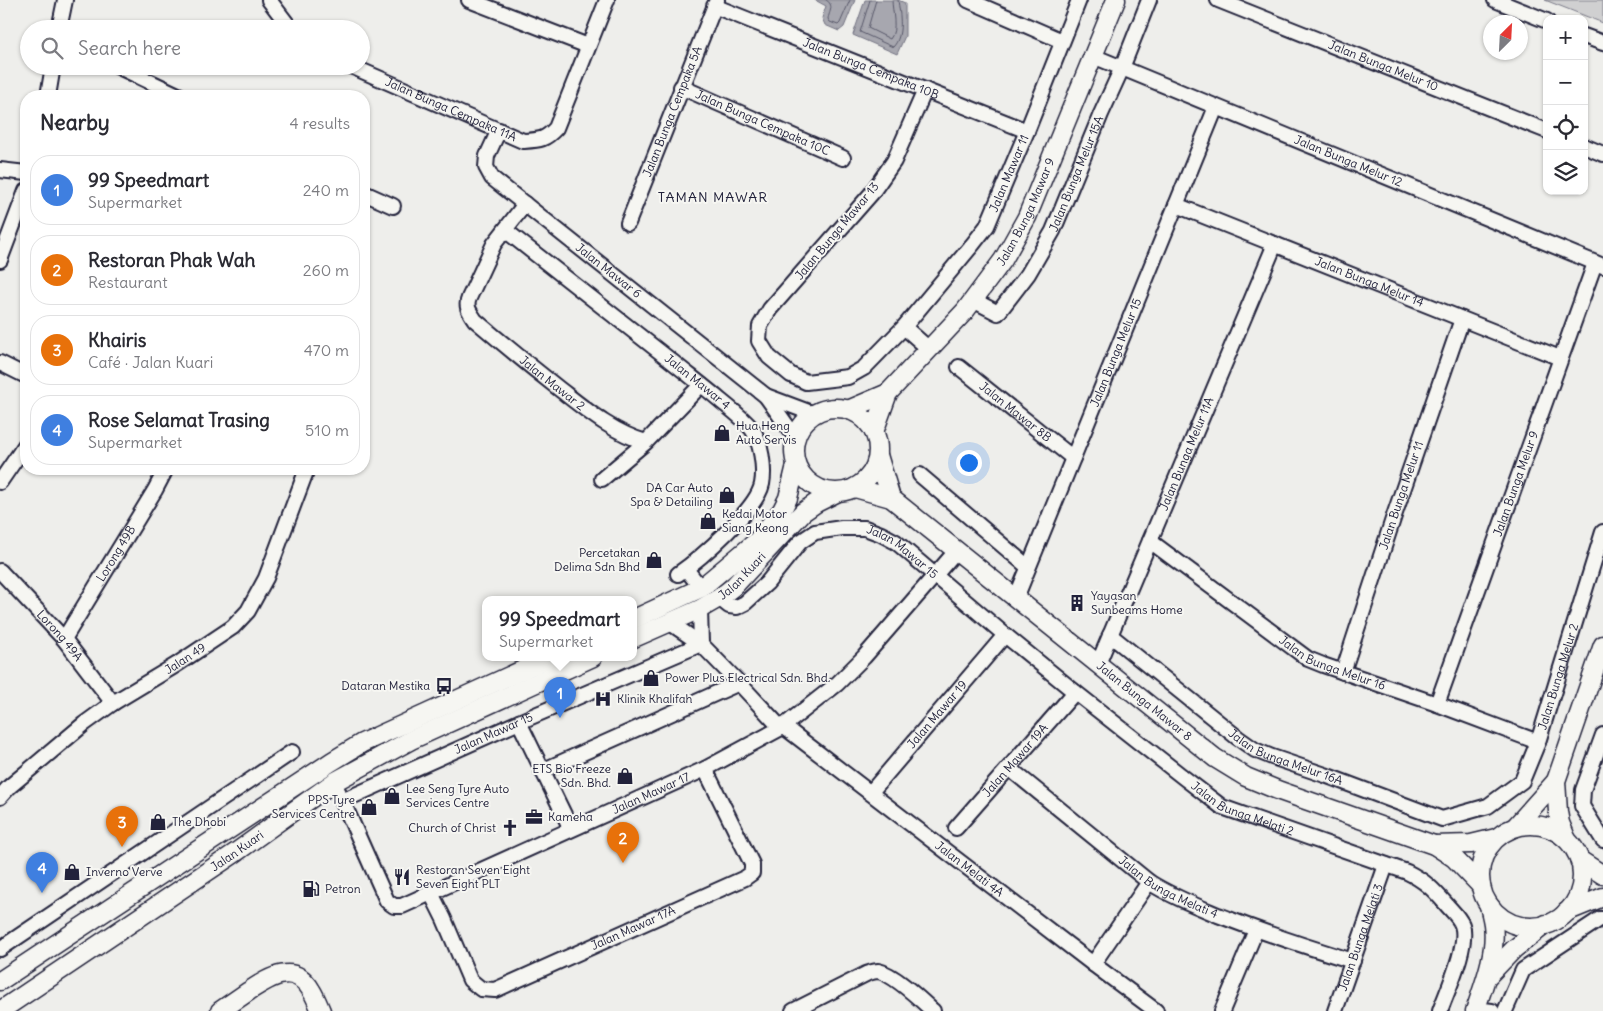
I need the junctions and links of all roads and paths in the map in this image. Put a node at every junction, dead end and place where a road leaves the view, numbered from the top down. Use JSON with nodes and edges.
{"nodes":[{"id":1,"x":65,"y":0,"type":"edge"},
{"id":2,"x":269,"y":0,"type":"edge"},
{"id":3,"x":469,"y":0,"type":"edge"},
{"id":4,"x":607,"y":0,"type":"edge"},
{"id":5,"x":968,"y":0,"type":"edge"},
{"id":6,"x":1079,"y":0,"type":"edge"},
{"id":7,"x":1116,"y":0,"type":"edge"},
{"id":8,"x":1149,"y":0,"type":"edge"},
{"id":9,"x":1218,"y":0,"type":"edge"},
{"id":10,"x":1495,"y":0,"type":"edge"},
{"id":11,"x":715,"y":3,"type":"edge"},
{"id":12,"x":504,"y":6,"type":"edge"},
{"id":13,"x":1543,"y":19,"type":"edge"},
{"id":14,"x":61,"y":20,"type":"edge"},
{"id":15,"x":284,"y":20,"type":"edge"},
{"id":16,"x":1588,"y":37,"type":"edge"},
{"id":17,"x":1062,"y":41,"type":"junction"},
{"id":18,"x":1603,"y":43,"type":"edge"},
{"id":19,"x":588,"y":46,"type":"junction"},
{"id":20,"x":1093,"y":56,"type":"junction"},
{"id":21,"x":1122,"y":68,"type":"junction"},
{"id":22,"x":370,"y":74,"type":"edge"},
{"id":23,"x":52,"y":75,"type":"edge"},
{"id":24,"x":136,"y":75,"type":"edge"},
{"id":25,"x":682,"y":87,"type":"junction"},
{"id":26,"x":49,"y":90,"type":"edge"},
{"id":27,"x":167,"y":90,"type":"edge"},
{"id":28,"x":925,"y":90,"type":"junction"},
{"id":29,"x":1216,"y":107,"type":"junction"},
{"id":30,"x":1543,"y":129,"type":"edge"},
{"id":31,"x":499,"y":130,"type":"junction"},
{"id":32,"x":1027,"y":131,"type":"junction"},
{"id":33,"x":1588,"y":148,"type":"edge"},
{"id":34,"x":1603,"y":154,"type":"edge"},
{"id":35,"x":843,"y":158,"type":"dead end"},
{"id":36,"x":0,"y":170,"type":"edge"},
{"id":37,"x":20,"y":172,"type":"edge"},
{"id":38,"x":370,"y":196,"type":"edge"},
{"id":39,"x":525,"y":204,"type":"junction"},
{"id":40,"x":1176,"y":204,"type":"junction"},
{"id":41,"x":393,"y":206,"type":"dead end"},
{"id":42,"x":20,"y":207,"type":"edge"},
{"id":43,"x":628,"y":223,"type":"dead end"},
{"id":44,"x":505,"y":230,"type":"junction"},
{"id":45,"x":1275,"y":244,"type":"junction"},
{"id":46,"x":0,"y":260,"type":"edge"},
{"id":47,"x":1599,"y":265,"type":"edge"},
{"id":48,"x":973,"y":300,"type":"junction"},
{"id":49,"x":1462,"y":319,"type":"junction"},
{"id":50,"x":904,"y":327,"type":"junction"},
{"id":51,"x":929,"y":349,"type":"junction"},
{"id":52,"x":1560,"y":358,"type":"junction"},
{"id":53,"x":0,"y":363,"type":"edge"},
{"id":54,"x":959,"y":367,"type":"dead end"},
{"id":55,"x":20,"y":373,"type":"edge"},
{"id":56,"x":806,"y":382,"type":"joint"},
{"id":57,"x":701,"y":384,"type":"junction"},
{"id":58,"x":888,"y":393,"type":"junction"},
{"id":59,"x":766,"y":396,"type":"junction"},
{"id":60,"x":848,"y":410,"type":"junction"},
{"id":61,"x":814,"y":414,"type":"junction"},
{"id":62,"x":874,"y":432,"type":"junction"},
{"id":63,"x":795,"y":437,"type":"junction"},
{"id":64,"x":646,"y":442,"type":"junction"},
{"id":65,"x":20,"y":453,"type":"edge"},
{"id":66,"x":878,"y":455,"type":"junction"},
{"id":67,"x":1073,"y":458,"type":"junction"},
{"id":68,"x":796,"y":465,"type":"junction"},
{"id":69,"x":163,"y":475,"type":"edge"},
{"id":70,"x":305,"y":475,"type":"edge"},
{"id":71,"x":920,"y":475,"type":"dead end"},
{"id":72,"x":602,"y":479,"type":"dead end"},
{"id":73,"x":0,"y":482,"type":"edge"},
{"id":74,"x":854,"y":488,"type":"junction"},
{"id":75,"x":836,"y":493,"type":"junction"},
{"id":76,"x":891,"y":498,"type":"junction"},
{"id":77,"x":1603,"y":532,"type":"edge"},
{"id":78,"x":1150,"y":541,"type":"junction"},
{"id":79,"x":957,"y":550,"type":"junction"},
{"id":80,"x":1028,"y":567,"type":"junction"},
{"id":81,"x":0,"y":571,"type":"edge"},
{"id":82,"x":934,"y":575,"type":"junction"},
{"id":83,"x":701,"y":588,"type":"junction"},
{"id":84,"x":719,"y":598,"type":"junction"},
{"id":85,"x":1016,"y":598,"type":"junction"},
{"id":86,"x":700,"y":609,"type":"junction"},
{"id":87,"x":637,"y":618,"type":"edge"},
{"id":88,"x":669,"y":622,"type":"junction"},
{"id":89,"x":1005,"y":635,"type":"junction"},
{"id":90,"x":1110,"y":635,"type":"junction"},
{"id":91,"x":637,"y":637,"type":"edge"},
{"id":92,"x":64,"y":638,"type":"junction"},
{"id":93,"x":701,"y":644,"type":"junction"},
{"id":94,"x":1603,"y":645,"type":"edge"},
{"id":95,"x":542,"y":661,"type":"edge"},
{"id":96,"x":584,"y":661,"type":"edge"},
{"id":97,"x":1098,"y":664,"type":"junction"},
{"id":98,"x":1343,"y":672,"type":"junction"},
{"id":99,"x":739,"y":683,"type":"junction"},
{"id":100,"x":1075,"y":692,"type":"junction"},
{"id":101,"x":113,"y":704,"type":"junction"},
{"id":102,"x":1437,"y":704,"type":"junction"},
{"id":103,"x":519,"y":722,"type":"junction"},
{"id":104,"x":782,"y":727,"type":"junction"},
{"id":105,"x":1603,"y":735,"type":"edge"},
{"id":106,"x":1538,"y":742,"type":"junction"},
{"id":107,"x":292,"y":752,"type":"dead end"},
{"id":108,"x":1009,"y":768,"type":"junction"},
{"id":109,"x":705,"y":769,"type":"junction"},
{"id":110,"x":542,"y":770,"type":"junction"},
{"id":111,"x":1556,"y":781,"type":"junction"},
{"id":112,"x":334,"y":782,"type":"junction"},
{"id":113,"x":870,"y":792,"type":"junction"},
{"id":114,"x":0,"y":797,"type":"edge"},
{"id":115,"x":342,"y":801,"type":"junction"},
{"id":116,"x":1488,"y":806,"type":"joint"},
{"id":117,"x":1515,"y":827,"type":"junction"},
{"id":118,"x":571,"y":828,"type":"junction"},
{"id":119,"x":956,"y":828,"type":"dead end"},
{"id":120,"x":1496,"y":838,"type":"junction"},
{"id":121,"x":1568,"y":840,"type":"junction"},
{"id":122,"x":1603,"y":840,"type":"edge"},
{"id":123,"x":1434,"y":845,"type":"junction"},
{"id":124,"x":1580,"y":860,"type":"junction"},
{"id":125,"x":1386,"y":865,"type":"junction"},
{"id":126,"x":1603,"y":875,"type":"edge"},
{"id":127,"x":1149,"y":882,"type":"junction"},
{"id":128,"x":1481,"y":886,"type":"junction"},
{"id":129,"x":430,"y":893,"type":"junction"},
{"id":130,"x":1603,"y":897,"type":"edge"},
{"id":131,"x":1489,"y":905,"type":"junction"},
{"id":132,"x":1566,"y":912,"type":"junction"},
{"id":133,"x":1602,"y":919,"type":"edge"},
{"id":134,"x":1546,"y":924,"type":"junction"},
{"id":135,"x":1256,"y":930,"type":"junction"},
{"id":136,"x":0,"y":949,"type":"edge"},
{"id":137,"x":1352,"y":961,"type":"junction"},
{"id":138,"x":1092,"y":964,"type":"junction"},
{"id":139,"x":1486,"y":978,"type":"junction"},
{"id":140,"x":0,"y":981,"type":"edge"},
{"id":141,"x":1481,"y":1010,"type":"edge"},
{"id":142,"x":0,"y":1011,"type":"edge"},
{"id":143,"x":220,"y":1011,"type":"edge"},
{"id":144,"x":321,"y":1011,"type":"edge"},
{"id":145,"x":793,"y":1011,"type":"edge"},
{"id":146,"x":934,"y":1011,"type":"edge"},
{"id":147,"x":1156,"y":1011,"type":"edge"},
{"id":148,"x":1222,"y":1011,"type":"edge"},
{"id":149,"x":1335,"y":1011,"type":"edge"},
{"id":150,"x":1440,"y":1011,"type":"edge"},
{"id":151,"x":1505,"y":1011,"type":"edge"}],
"edges":[{"from":1,"to":14,"type":"street"},
{"from":2,"to":15,"type":"street"},
{"from":3,"to":12,"type":"street"},
{"from":4,"to":19,"type":"street"},
{"from":5,"to":17,"type":"street"},
{"from":6,"to":17,"type":"street","name":"Jalan Mawar 11"},
{"from":7,"to":20,"type":"street","name":"Jalan Bunga Mawar 9"},
{"from":8,"to":21,"type":"street","name":"Jalan Bunga Melur 15A"},
{"from":9,"to":30,"type":"street","name":"Jalan Bunga Melur 10"},
{"from":10,"to":13,"type":"street"},
{"from":11,"to":25,"type":"street","name":"Jalan Bunga Cempaka 5A"},
{"from":11,"to":28,"type":"street","name":"Jalan Bunga Cempaka 10B"},
{"from":12,"to":19,"type":"street"},
{"from":16,"to":18,"type":"street"},
{"from":17,"to":32,"type":"street","name":"Jalan Mawar 11"},
{"from":19,"to":31,"type":"street","name":"Jalan Bunga Cempaka 11A"},
{"from":20,"to":21,"type":"street","name":"Jalan Bunga Melur 12"},
{"from":20,"to":48,"type":"street","name":"Jalan Bunga Mawar 9"},
{"from":21,"to":29,"type":"street","name":"Jalan Bunga Melur 12"},
{"from":21,"to":48,"type":"street","name":"Jalan Bunga Melur 15A"},
{"from":22,"to":31,"type":"street","name":"Jalan Bunga Cempaka 11A"},
{"from":23,"to":26,"type":"street"},
{"from":24,"to":27,"type":"street"},
{"from":25,"to":35,"type":"street","name":"Jalan Bunga Cempaka 10C"},
{"from":25,"to":43,"type":"street","name":"Jalan Bunga Cempaka 5A"},
{"from":28,"to":32,"type":"street","name":"Jalan Bunga Cempaka 10B"},
{"from":28,"to":56,"type":"street","name":"Jalan Bunga Mawar 13"},
{"from":29,"to":40,"type":"street","name":"Jalan Bunga Melur 15"},
{"from":29,"to":47,"type":"street","name":"Jalan Bunga Melur 12"},
{"from":31,"to":39,"type":"street","name":"Jalan Mawar 6"},
{"from":32,"to":50,"type":"street","name":"Jalan Mawar 11"},
{"from":33,"to":34,"type":"street"},
{"from":36,"to":37,"type":"street"},
{"from":38,"to":41,"type":"street"},
{"from":39,"to":44,"type":"street"},
{"from":39,"to":59,"type":"street","name":"Jalan Mawar 6"},
{"from":40,"to":45,"type":"street","name":"Jalan Bunga Melur 14"},
{"from":40,"to":67,"type":"street","name":"Jalan Bunga Melur 15"},
{"from":42,"to":46,"type":"street"},
{"from":44,"to":57,"type":"street","name":"Jalan Mawar 4"},
{"from":44,"to":64,"type":"street","name":"Jalan Mawar 2"},
{"from":45,"to":49,"type":"street","name":"Jalan Bunga Melur 14"},
{"from":45,"to":78,"type":"street","name":"Jalan Bunga Melur 11A"},
{"from":47,"to":52,"type":"street","name":"Jalan Bunga Melur 9"},
{"from":48,"to":51,"type":"street","name":"Jalan Bunga Mawar 9"},
{"from":49,"to":52,"type":"street","name":"Jalan Bunga Melur 14"},
{"from":49,"to":98,"type":"street","name":"Jalan Bunga Melur 11"},
{"from":50,"to":51,"type":"street"},
{"from":50,"to":56,"type":"street","name":"Jalan Mawar 11"},
{"from":51,"to":58,"type":"street","name":"Jalan Bunga Mawar 9"},
{"from":52,"to":102,"type":"street","name":"Jalan Bunga Melur 9"},
{"from":53,"to":55,"type":"street"},
{"from":54,"to":67,"type":"street","name":"Jalan Mawar 8B"},
{"from":57,"to":64,"type":"street"},
{"from":57,"to":83,"type":"street","name":"Jalan Mawar 4"},
{"from":58,"to":60,"type":"street","name":"Jalan Bunga Mawar 9"},
{"from":58,"to":62,"type":"street","name":"Jalan Bunga Mawar 9"},
{"from":59,"to":61,"type":"street","name":"Jalan Mawar 6"},
{"from":59,"to":63,"type":"street","name":"Jalan Mawar 6"},
{"from":60,"to":61,"type":"street"},
{"from":60,"to":62,"type":"street"},
{"from":61,"to":63,"type":"street"},
{"from":62,"to":66,"type":"street"},
{"from":63,"to":68,"type":"street"},
{"from":64,"to":72,"type":"street"},
{"from":65,"to":73,"type":"street"},
{"from":66,"to":74,"type":"street"},
{"from":66,"to":76,"type":"street"},
{"from":67,"to":80,"type":"street","name":"Jalan Bunga Melur 15"},
{"from":68,"to":75,"type":"street"},
{"from":68,"to":83,"type":"street","name":"Jalan Kuari"},
{"from":69,"to":92,"type":"street","name":"Lorong 49B"},
{"from":70,"to":101,"type":"street","name":"Jalan 49"},
{"from":71,"to":80,"type":"street"},
{"from":74,"to":75,"type":"street"},
{"from":74,"to":76,"type":"street","name":"Jalan Bunga Mawar 8"},
{"from":75,"to":84,"type":"street","name":"Jalan Kuari"},
{"from":76,"to":79,"type":"street","name":"Jalan Bunga Mawar 8"},
{"from":77,"to":106,"type":"street","name":"Jalan Bunga Melur 2"},
{"from":78,"to":90,"type":"street","name":"Jalan Bunga Melur 11A"},
{"from":78,"to":98,"type":"street","name":"Jalan Bunga Melur 16"},
{"from":79,"to":82,"type":"street"},
{"from":79,"to":85,"type":"street","name":"Jalan Bunga Mawar 8"},
{"from":80,"to":85,"type":"street","name":"Jalan Bunga Melur 15"},
{"from":81,"to":92,"type":"street","name":"Lorong 49A"},
{"from":82,"to":84,"type":"street","name":"Jalan Mawar 15"},
{"from":82,"to":89,"type":"street","name":"Jalan Mawar 15"},
{"from":82,"to":104,"type":"street"},
{"from":83,"to":87,"type":"street","name":"Jalan Kuari"},
{"from":84,"to":86,"type":"street","name":"Jalan Kuari"},
{"from":85,"to":97,"type":"street","name":"Jalan Bunga Mawar 8"},
{"from":86,"to":88,"type":"street","name":"Jalan Kuari"},
{"from":86,"to":93,"type":"street"},
{"from":88,"to":91,"type":"street","name":"Jalan Kuari"},
{"from":88,"to":93,"type":"street"},
{"from":89,"to":100,"type":"street","name":"Jalan Mawar 15"},
{"from":89,"to":113,"type":"street","name":"Jalan Mawar 19"},
{"from":90,"to":97,"type":"street","name":"Jalan Bunga Melur 11A"},
{"from":90,"to":116,"type":"street","name":"Jalan Bunga Melur 16A"},
{"from":92,"to":101,"type":"street","name":"Lorong 49A"},
{"from":93,"to":99,"type":"street"},
{"from":93,"to":103,"type":"street","name":"Jalan Mawar 15"},
{"from":94,"to":111,"type":"street"},
{"from":95,"to":140,"type":"street","name":"Jalan Kuari"},
{"from":96,"to":112,"type":"street","name":"Jalan Kuari"},
{"from":97,"to":123,"type":"street","name":"Jalan Bunga Mawar 8"},
{"from":98,"to":102,"type":"street","name":"Jalan Bunga Melur 16"},
{"from":99,"to":104,"type":"street"},
{"from":99,"to":110,"type":"street"},
{"from":100,"to":108,"type":"street","name":"Jalan Mawar 19A"},
{"from":100,"to":125,"type":"street","name":"Jalan Bunga Melati 2"},
{"from":101,"to":114,"type":"street","name":"Jalan 49"},
{"from":102,"to":106,"type":"street","name":"Jalan Bunga Melur 16"},
{"from":103,"to":110,"type":"street"},
{"from":103,"to":115,"type":"street","name":"Jalan Mawar 15"},
{"from":104,"to":109,"type":"street","name":"Jalan Mawar 17"},
{"from":104,"to":113,"type":"street","name":"Jalan Melati 4A"},
{"from":105,"to":122,"type":"street"},
{"from":106,"to":116,"type":"street","name":"Jalan Bunga Melur 2"},
{"from":107,"to":136,"type":"street"},
{"from":108,"to":119,"type":"street","name":"Jalan Mawar 19A"},
{"from":108,"to":127,"type":"street","name":"Jalan Bunga Melati 4"},
{"from":109,"to":118,"type":"street","name":"Jalan Mawar 17"},
{"from":109,"to":129,"type":"street","name":"Jalan Mawar 17A"},
{"from":110,"to":118,"type":"street"},
{"from":111,"to":117,"type":"street"},
{"from":111,"to":121,"type":"street"},
{"from":112,"to":115,"type":"street","name":"Jalan Mawar 17"},
{"from":112,"to":142,"type":"street","name":"Jalan Kuari"},
{"from":113,"to":138,"type":"street","name":"Jalan Melati 4A"},
{"from":115,"to":129,"type":"street","name":"Jalan Mawar 17"},
{"from":117,"to":120,"type":"street"},
{"from":117,"to":121,"type":"street"},
{"from":118,"to":129,"type":"street","name":"Jalan Mawar 17"},
{"from":120,"to":123,"type":"street","name":"Jalan Bunga Mawar 8"},
{"from":120,"to":128,"type":"street"},
{"from":121,"to":124,"type":"street"},
{"from":123,"to":128,"type":"street","name":"Jalan Bunga Mawar 8"},
{"from":124,"to":126,"type":"street"},
{"from":124,"to":132,"type":"street"},
{"from":125,"to":137,"type":"street","name":"Jalan Bunga Melati 3"},
{"from":125,"to":150,"type":"street","name":"Jalan Bunga Melati 2"},
{"from":127,"to":135,"type":"street","name":"Jalan Bunga Melati 4"},
{"from":127,"to":138,"type":"street"},
{"from":128,"to":131,"type":"street"},
{"from":130,"to":132,"type":"street"},
{"from":131,"to":134,"type":"street"},
{"from":131,"to":139,"type":"street"},
{"from":132,"to":134,"type":"street"},
{"from":133,"to":151,"type":"street"},
{"from":134,"to":139,"type":"street"},
{"from":135,"to":137,"type":"street","name":"Jalan Bunga Melati 4"},
{"from":135,"to":148,"type":"street"},
{"from":137,"to":149,"type":"street","name":"Jalan Bunga Melati 3"},
{"from":138,"to":147,"type":"street","name":"Jalan Melati 4A"},
{"from":139,"to":141,"type":"street"},
{"from":143,"to":144,"type":"street"},
{"from":145,"to":146,"type":"street"}]}
